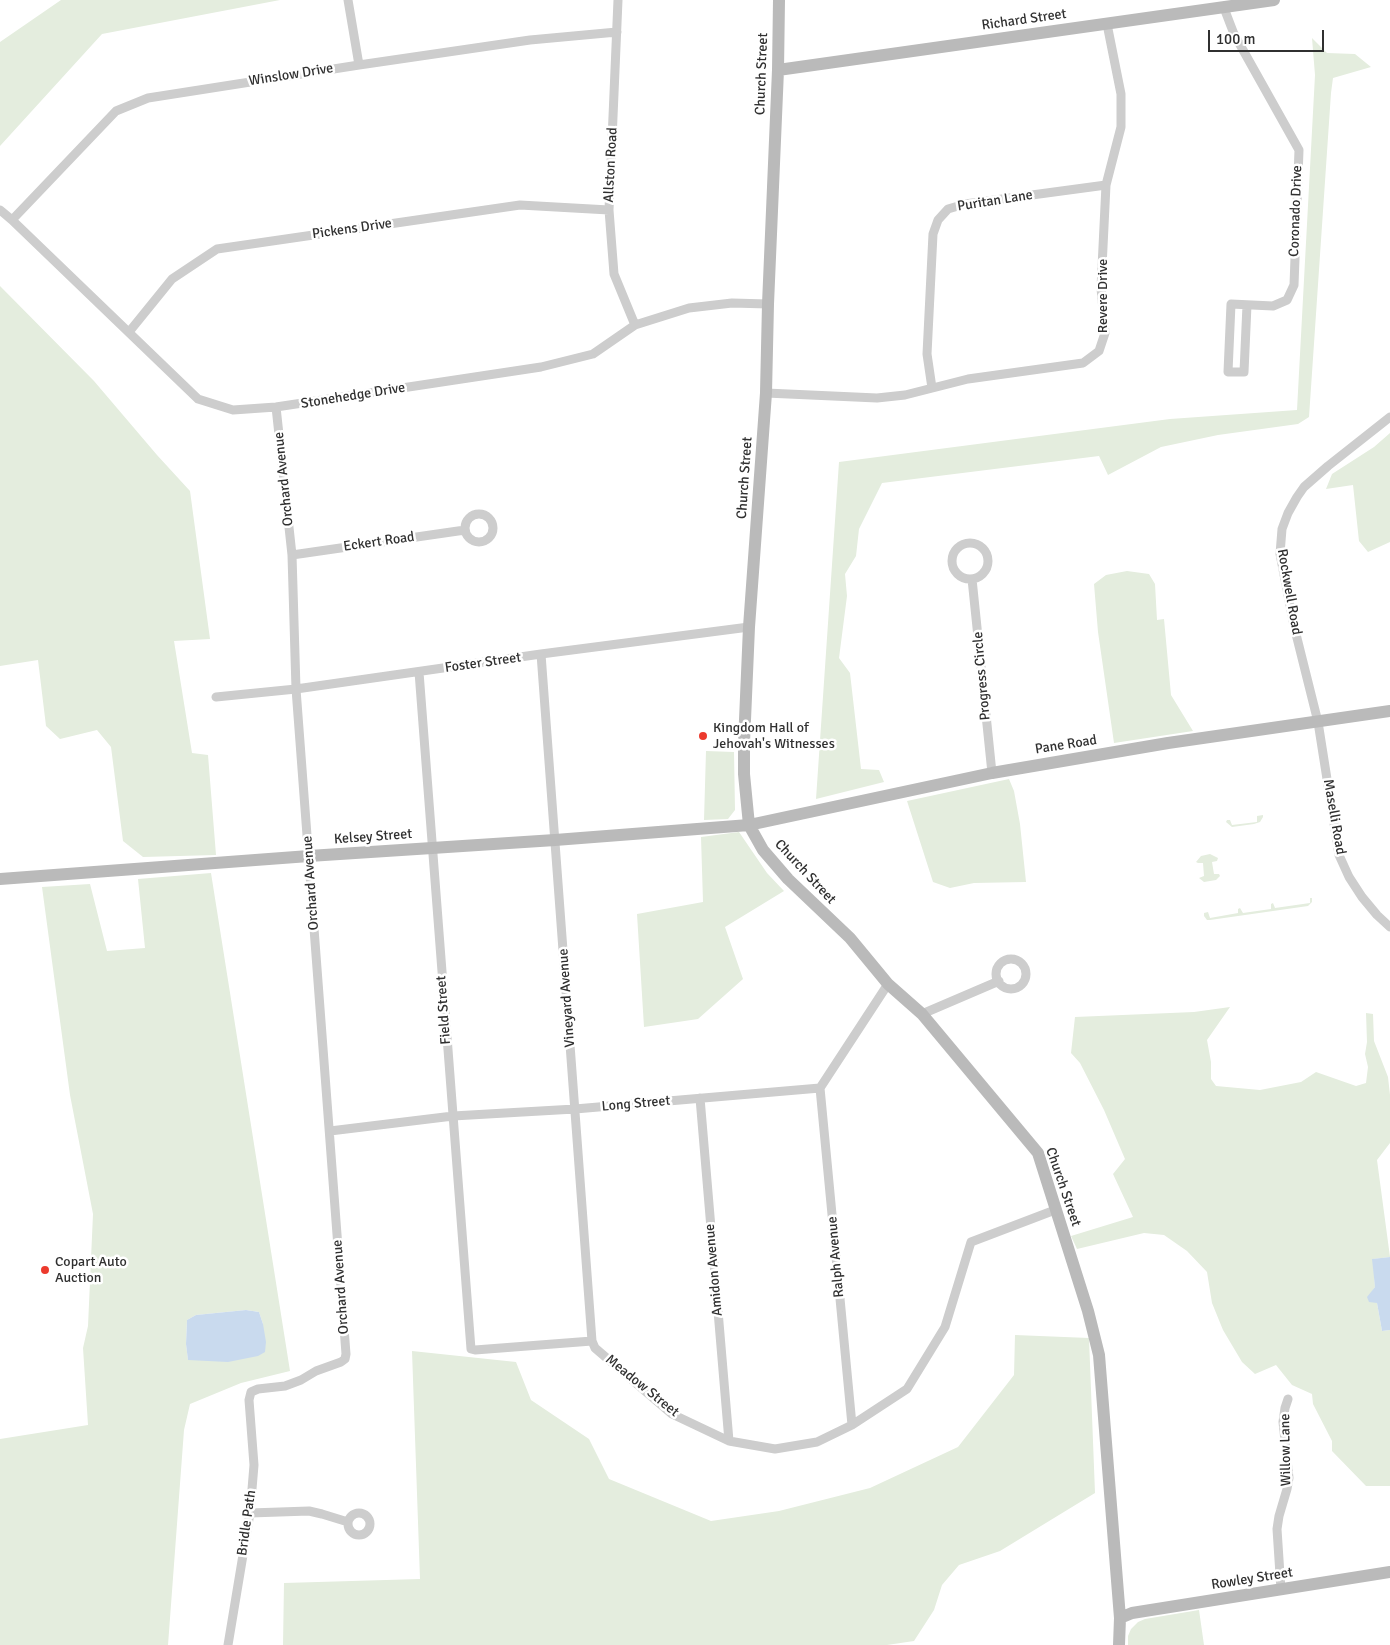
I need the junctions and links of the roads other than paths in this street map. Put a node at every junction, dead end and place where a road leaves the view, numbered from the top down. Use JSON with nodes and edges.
{"nodes":[{"id":1,"x":348,"y":0,"type":"edge"},
{"id":2,"x":618,"y":0,"type":"edge"},
{"id":3,"x":779,"y":0,"type":"edge"},
{"id":4,"x":1274,"y":0,"type":"edge"},
{"id":5,"x":1224,"y":8,"type":"junction"},
{"id":6,"x":1107,"y":24,"type":"junction"},
{"id":7,"x":617,"y":32,"type":"junction"},
{"id":8,"x":359,"y":64,"type":"junction"},
{"id":9,"x":778,"y":70,"type":"junction"},
{"id":10,"x":1106,"y":184,"type":"junction"},
{"id":11,"x":0,"y":210,"type":"edge"},
{"id":12,"x":609,"y":210,"type":"junction"},
{"id":13,"x":12,"y":220,"type":"junction"},
{"id":14,"x":768,"y":304,"type":"junction"},
{"id":15,"x":1247,"y":305,"type":"junction"},
{"id":16,"x":635,"y":325,"type":"junction"},
{"id":17,"x":129,"y":332,"type":"junction"},
{"id":18,"x":932,"y":388,"type":"junction"},
{"id":19,"x":766,"y":393,"type":"junction"},
{"id":20,"x":276,"y":407,"type":"junction"},
{"id":21,"x":1390,"y":417,"type":"edge"},
{"id":22,"x":465,"y":530,"type":"dead end"},
{"id":23,"x":292,"y":555,"type":"junction"},
{"id":24,"x":972,"y":579,"type":"junction"},
{"id":25,"x":749,"y":627,"type":"junction"},
{"id":26,"x":541,"y":654,"type":"junction"},
{"id":27,"x":419,"y":672,"type":"junction"},
{"id":28,"x":296,"y":689,"type":"junction"},
{"id":29,"x":216,"y":697,"type":"dead end"},
{"id":30,"x":1390,"y":711,"type":"edge"},
{"id":31,"x":1318,"y":722,"type":"junction"},
{"id":32,"x":992,"y":772,"type":"junction"},
{"id":33,"x":749,"y":824,"type":"junction"},
{"id":34,"x":555,"y":840,"type":"junction"},
{"id":35,"x":432,"y":848,"type":"junction"},
{"id":36,"x":309,"y":856,"type":"junction"},
{"id":37,"x":0,"y":879,"type":"edge"},
{"id":38,"x":1390,"y":927,"type":"edge"},
{"id":39,"x":999,"y":982,"type":"dead end"},
{"id":40,"x":888,"y":984,"type":"junction"},
{"id":41,"x":922,"y":1014,"type":"junction"},
{"id":42,"x":820,"y":1088,"type":"junction"},
{"id":43,"x":700,"y":1098,"type":"junction"},
{"id":44,"x":575,"y":1109,"type":"junction"},
{"id":45,"x":453,"y":1116,"type":"junction"},
{"id":46,"x":330,"y":1131,"type":"junction"},
{"id":47,"x":1056,"y":1210,"type":"junction"},
{"id":48,"x":592,"y":1341,"type":"junction"},
{"id":49,"x":249,"y":1400,"type":"joint"},
{"id":50,"x":1288,"y":1400,"type":"dead end"},
{"id":51,"x":852,"y":1425,"type":"junction"},
{"id":52,"x":729,"y":1441,"type":"junction"},
{"id":53,"x":250,"y":1513,"type":"junction"},
{"id":54,"x":348,"y":1522,"type":"dead end"},
{"id":55,"x":1390,"y":1572,"type":"edge"},
{"id":56,"x":1281,"y":1590,"type":"junction"},
{"id":57,"x":1120,"y":1618,"type":"junction"},
{"id":58,"x":228,"y":1645,"type":"edge"},
{"id":59,"x":1119,"y":1645,"type":"edge"}],
"edges":[{"from":1,"to":8,"type":"street"},
{"from":2,"to":7,"type":"street","name":"Allston Road"},
{"from":3,"to":9,"type":"street","name":"Church Street"},
{"from":4,"to":5,"type":"street","name":"Richard Street"},
{"from":5,"to":6,"type":"street","name":"Richard Street"},
{"from":5,"to":15,"type":"street","name":"Coronado Drive"},
{"from":6,"to":9,"type":"street","name":"Richard Street"},
{"from":6,"to":10,"type":"street","name":"Revere Drive"},
{"from":7,"to":8,"type":"street","name":"Winslow Drive"},
{"from":7,"to":12,"type":"street","name":"Allston Road"},
{"from":8,"to":13,"type":"street","name":"Winslow Drive"},
{"from":9,"to":14,"type":"street","name":"Church Street"},
{"from":10,"to":18,"type":"street","name":"Revere Drive"},
{"from":10,"to":18,"type":"street","name":"Puritan Lane"},
{"from":11,"to":13,"type":"street","name":"Stonehedge Drive"},
{"from":12,"to":16,"type":"street","name":"Allston Road"},
{"from":12,"to":17,"type":"street","name":"Pickens Drive"},
{"from":13,"to":17,"type":"street","name":"Stonehedge Drive"},
{"from":14,"to":16,"type":"street","name":"Stonehedge Drive"},
{"from":14,"to":19,"type":"street","name":"Church Street"},
{"from":15,"to":15,"type":"street","name":"Coronado Drive"},
{"from":16,"to":20,"type":"street","name":"Stonehedge Drive"},
{"from":17,"to":20,"type":"street","name":"Stonehedge Drive"},
{"from":18,"to":19,"type":"street","name":"Revere Drive"},
{"from":19,"to":25,"type":"street","name":"Church Street"},
{"from":20,"to":23,"type":"street","name":"Orchard Avenue"},
{"from":21,"to":31,"type":"street","name":"Rockwell Road"},
{"from":22,"to":23,"type":"street","name":"Eckert Road"},
{"from":23,"to":28,"type":"street","name":"Orchard Avenue"},
{"from":24,"to":24,"type":"street"},
{"from":24,"to":32,"type":"street","name":"Progress Circle"},
{"from":25,"to":26,"type":"street","name":"Foster Street"},
{"from":25,"to":33,"type":"street","name":"Church Street"},
{"from":26,"to":27,"type":"street","name":"Foster Street"},
{"from":26,"to":34,"type":"street","name":"Vineyard Avenue"},
{"from":27,"to":28,"type":"street","name":"Foster Street"},
{"from":27,"to":35,"type":"street","name":"Field Street"},
{"from":28,"to":29,"type":"street","name":"Foster Street"},
{"from":28,"to":36,"type":"street","name":"Orchard Avenue"},
{"from":30,"to":31,"type":"street","name":"Pane Road"},
{"from":31,"to":32,"type":"street","name":"Pane Road"},
{"from":31,"to":38,"type":"street","name":"Maselli Road"},
{"from":32,"to":33,"type":"street","name":"Pane Road"},
{"from":33,"to":34,"type":"street","name":"Kelsey Street"},
{"from":33,"to":40,"type":"street","name":"Church Street"},
{"from":34,"to":35,"type":"street","name":"Kelsey Street"},
{"from":34,"to":44,"type":"street","name":"Vineyard Avenue"},
{"from":35,"to":36,"type":"street","name":"Kelsey Street"},
{"from":35,"to":45,"type":"street","name":"Field Street"},
{"from":36,"to":37,"type":"street","name":"Kelsey Street"},
{"from":36,"to":46,"type":"street","name":"Orchard Avenue"},
{"from":39,"to":41,"type":"street"},
{"from":40,"to":41,"type":"street","name":"Church Street"},
{"from":40,"to":42,"type":"street"},
{"from":41,"to":47,"type":"street","name":"Church Street"},
{"from":42,"to":43,"type":"street","name":"Long Street"},
{"from":42,"to":51,"type":"street","name":"Ralph Avenue"},
{"from":43,"to":44,"type":"street","name":"Long Street"},
{"from":43,"to":52,"type":"street","name":"Amidon Avenue"},
{"from":44,"to":45,"type":"street","name":"Long Street"},
{"from":44,"to":48,"type":"street","name":"Vineyard Avenue"},
{"from":45,"to":46,"type":"street","name":"Long Street"},
{"from":45,"to":48,"type":"street","name":"Field Street"},
{"from":46,"to":49,"type":"street","name":"Orchard Avenue"},
{"from":47,"to":51,"type":"street","name":"Meadow Street"},
{"from":47,"to":57,"type":"street","name":"Church Street"},
{"from":48,"to":52,"type":"street","name":"Meadow Street"},
{"from":49,"to":53,"type":"street","name":"Bridle Path"},
{"from":50,"to":56,"type":"street","name":"Willow Lane"},
{"from":51,"to":52,"type":"street","name":"Meadow Street"},
{"from":53,"to":54,"type":"street"},
{"from":53,"to":58,"type":"street","name":"Bridle Path"},
{"from":55,"to":56,"type":"street","name":"Rowley Street"},
{"from":56,"to":57,"type":"street","name":"Rowley Street"},
{"from":57,"to":59,"type":"street","name":"Church Street"}]}
